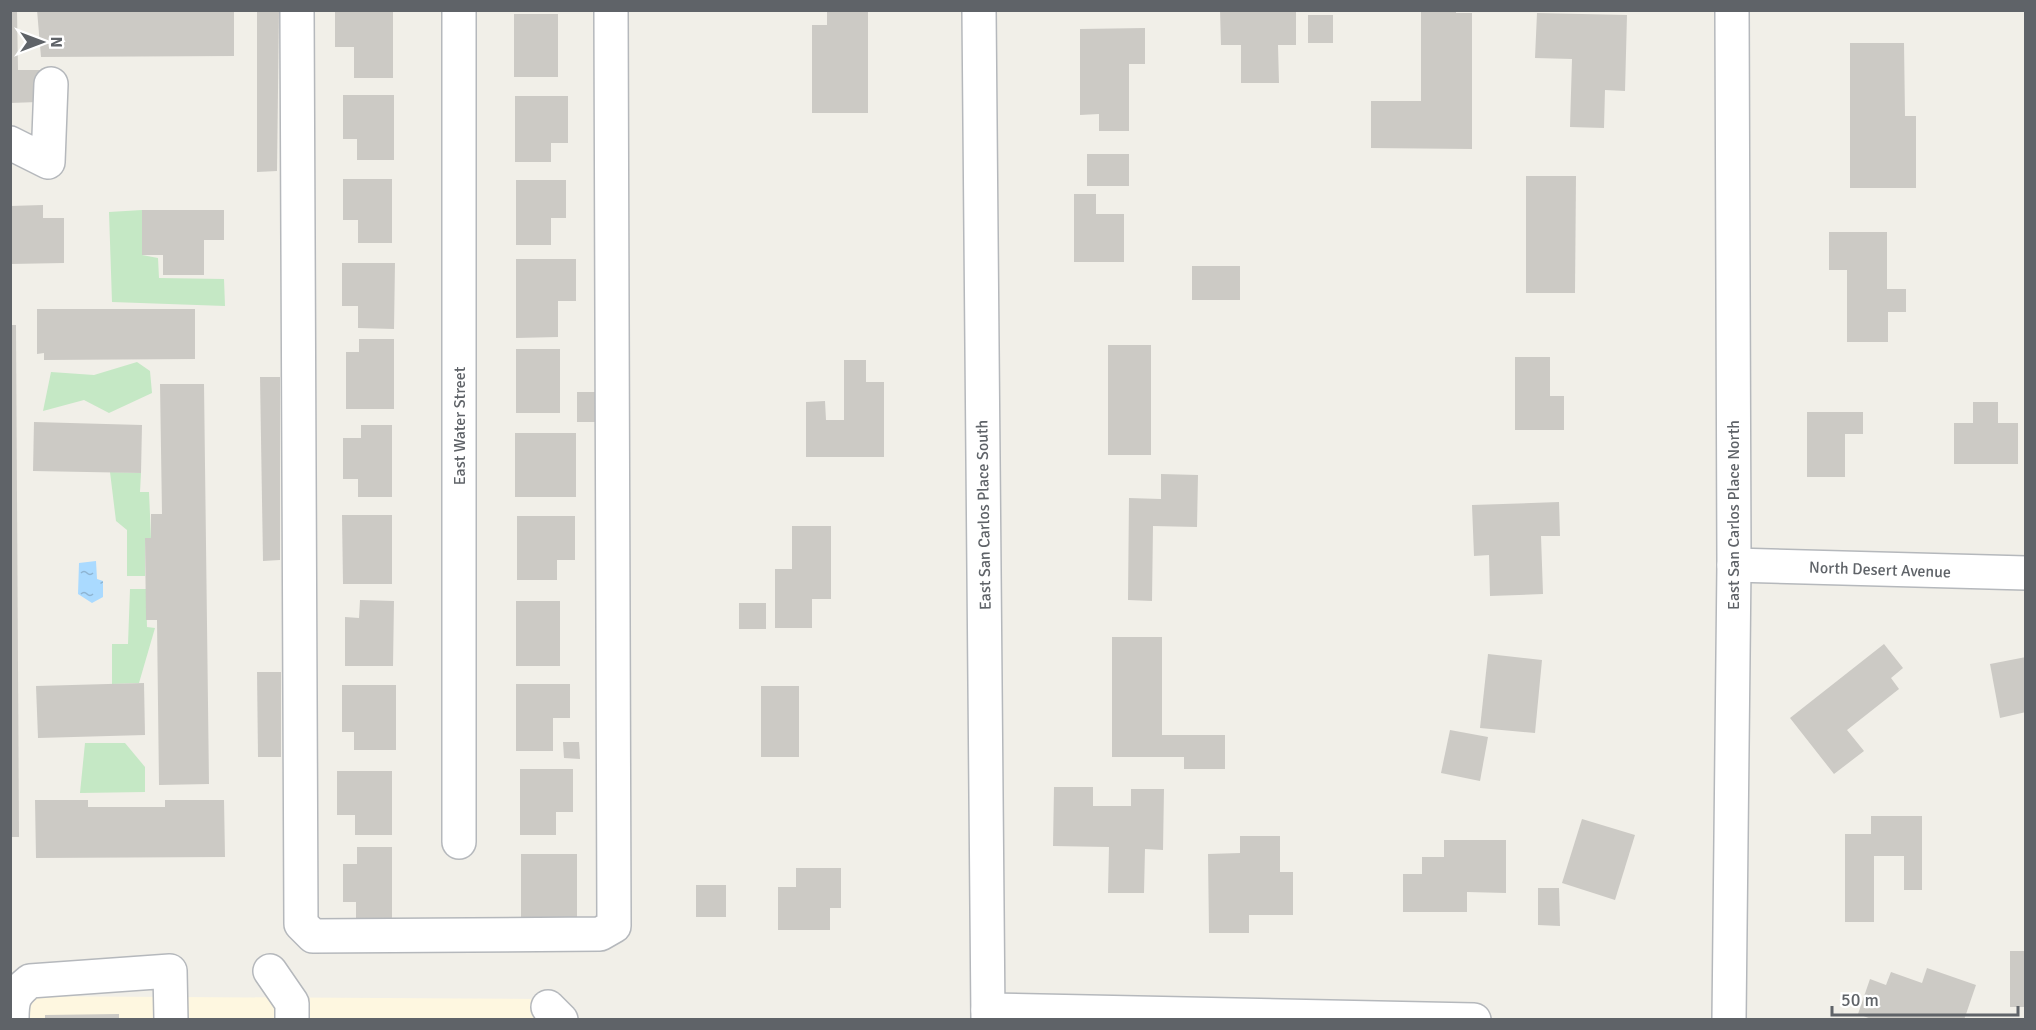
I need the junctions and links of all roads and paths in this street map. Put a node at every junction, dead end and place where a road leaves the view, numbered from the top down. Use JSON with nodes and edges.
{"nodes":[{"id":1,"x":297,"y":10,"type":"edge"},
{"id":2,"x":459,"y":10,"type":"edge"},
{"id":3,"x":611,"y":10,"type":"edge"},
{"id":4,"x":979,"y":10,"type":"edge"},
{"id":5,"x":1732,"y":10,"type":"edge"},
{"id":6,"x":51,"y":84,"type":"dead end"},
{"id":7,"x":10,"y":143,"type":"edge"},
{"id":8,"x":1734,"y":565,"type":"junction"},
{"id":9,"x":2025,"y":573,"type":"edge"},
{"id":10,"x":459,"y":842,"type":"dead end"},
{"id":11,"x":270,"y":971,"type":"dead end"},
{"id":12,"x":988,"y":1015,"type":"edge"},
{"id":13,"x":12,"y":1020,"type":"edge"},
{"id":14,"x":171,"y":1020,"type":"edge"},
{"id":15,"x":292,"y":1020,"type":"edge"},
{"id":16,"x":1474,"y":1020,"type":"edge"},
{"id":17,"x":1728,"y":1020,"type":"edge"}],
"edges":[{"from":1,"to":3,"type":"street"},
{"from":2,"to":10,"type":"street","name":"East Water Street"},
{"from":4,"to":12,"type":"street","name":"East San Carlos Place South"},
{"from":5,"to":8,"type":"street","name":"East San Carlos Place North"},
{"from":6,"to":7,"type":"street"},
{"from":8,"to":9,"type":"street","name":"North Desert Avenue"},
{"from":8,"to":17,"type":"street","name":"East San Carlos Place North"},
{"from":11,"to":15,"type":"street"},
{"from":12,"to":16,"type":"street"},
{"from":13,"to":14,"type":"street"}]}
